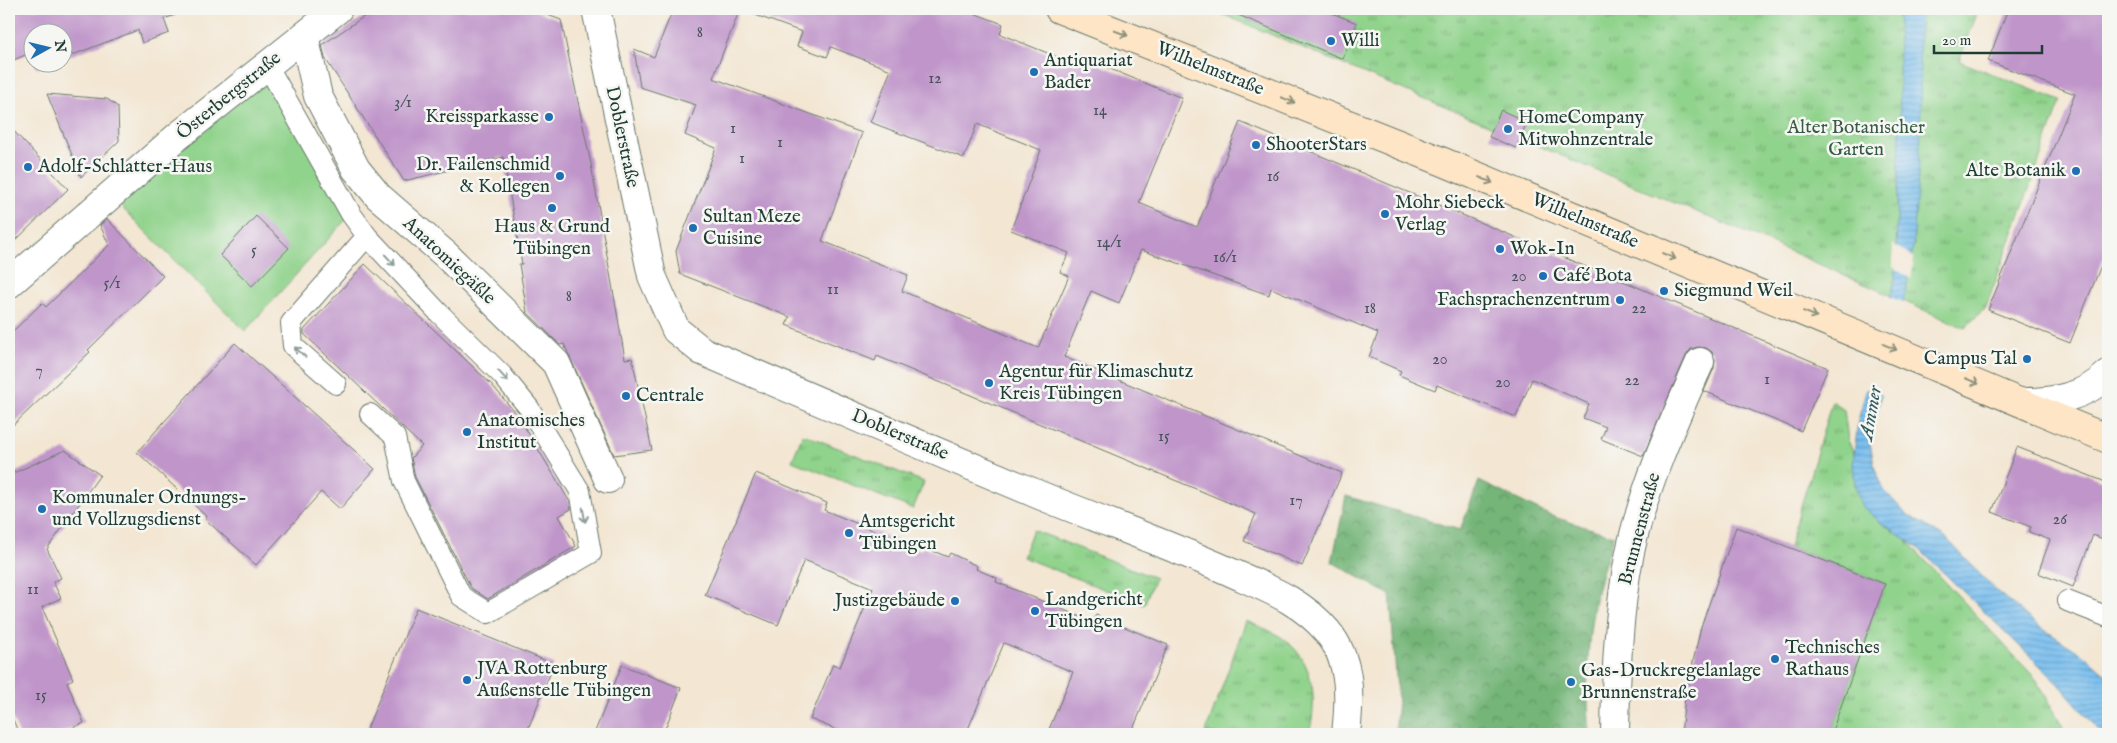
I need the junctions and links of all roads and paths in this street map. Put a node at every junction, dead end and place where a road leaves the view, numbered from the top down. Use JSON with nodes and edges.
{"nodes":[{"id":1,"x":338,"y":9,"type":"edge"},
{"id":2,"x":596,"y":9,"type":"edge"},
{"id":3,"x":1060,"y":9,"type":"edge"},
{"id":4,"x":304,"y":36,"type":"junction"},
{"id":5,"x":267,"y":65,"type":"junction"},
{"id":6,"x":367,"y":236,"type":"junction"},
{"id":7,"x":9,"y":284,"type":"edge"},
{"id":8,"x":1700,"y":362,"type":"dead end"},
{"id":9,"x":2108,"y":374,"type":"edge"},
{"id":10,"x":336,"y":384,"type":"dead end"},
{"id":11,"x":2023,"y":402,"type":"junction"},
{"id":12,"x":370,"y":414,"type":"dead end"},
{"id":13,"x":2108,"y":439,"type":"edge"},
{"id":14,"x":608,"y":479,"type":"dead end"},
{"id":15,"x":2067,"y":601,"type":"dead end"},
{"id":16,"x":2108,"y":617,"type":"edge"},
{"id":17,"x":1346,"y":734,"type":"edge"},
{"id":18,"x":1615,"y":734,"type":"edge"}],
"edges":[{"from":1,"to":4,"type":"street","name":"Österbergstraße"},
{"from":2,"to":17,"type":"street","name":"Doblerstraße"},
{"from":3,"to":11,"type":"main road","name":"Wilhelmstraße","one_way":true},
{"from":4,"to":5,"type":"street","name":"Österbergstraße"},
{"from":4,"to":14,"type":"street","name":"Anatomiegäßle"},
{"from":5,"to":6,"type":"lane"},
{"from":5,"to":7,"type":"street","name":"Österbergstraße"},
{"from":10,"to":6,"type":"lane","one_way":true},
{"from":6,"to":12,"type":"lane","one_way":true},
{"from":8,"to":18,"type":"street","name":"Brunnenstraße"},
{"from":9,"to":11,"type":"street"},
{"from":11,"to":13,"type":"main road","name":"Wilhelmstraße"},
{"from":15,"to":16,"type":"lane"}]}
